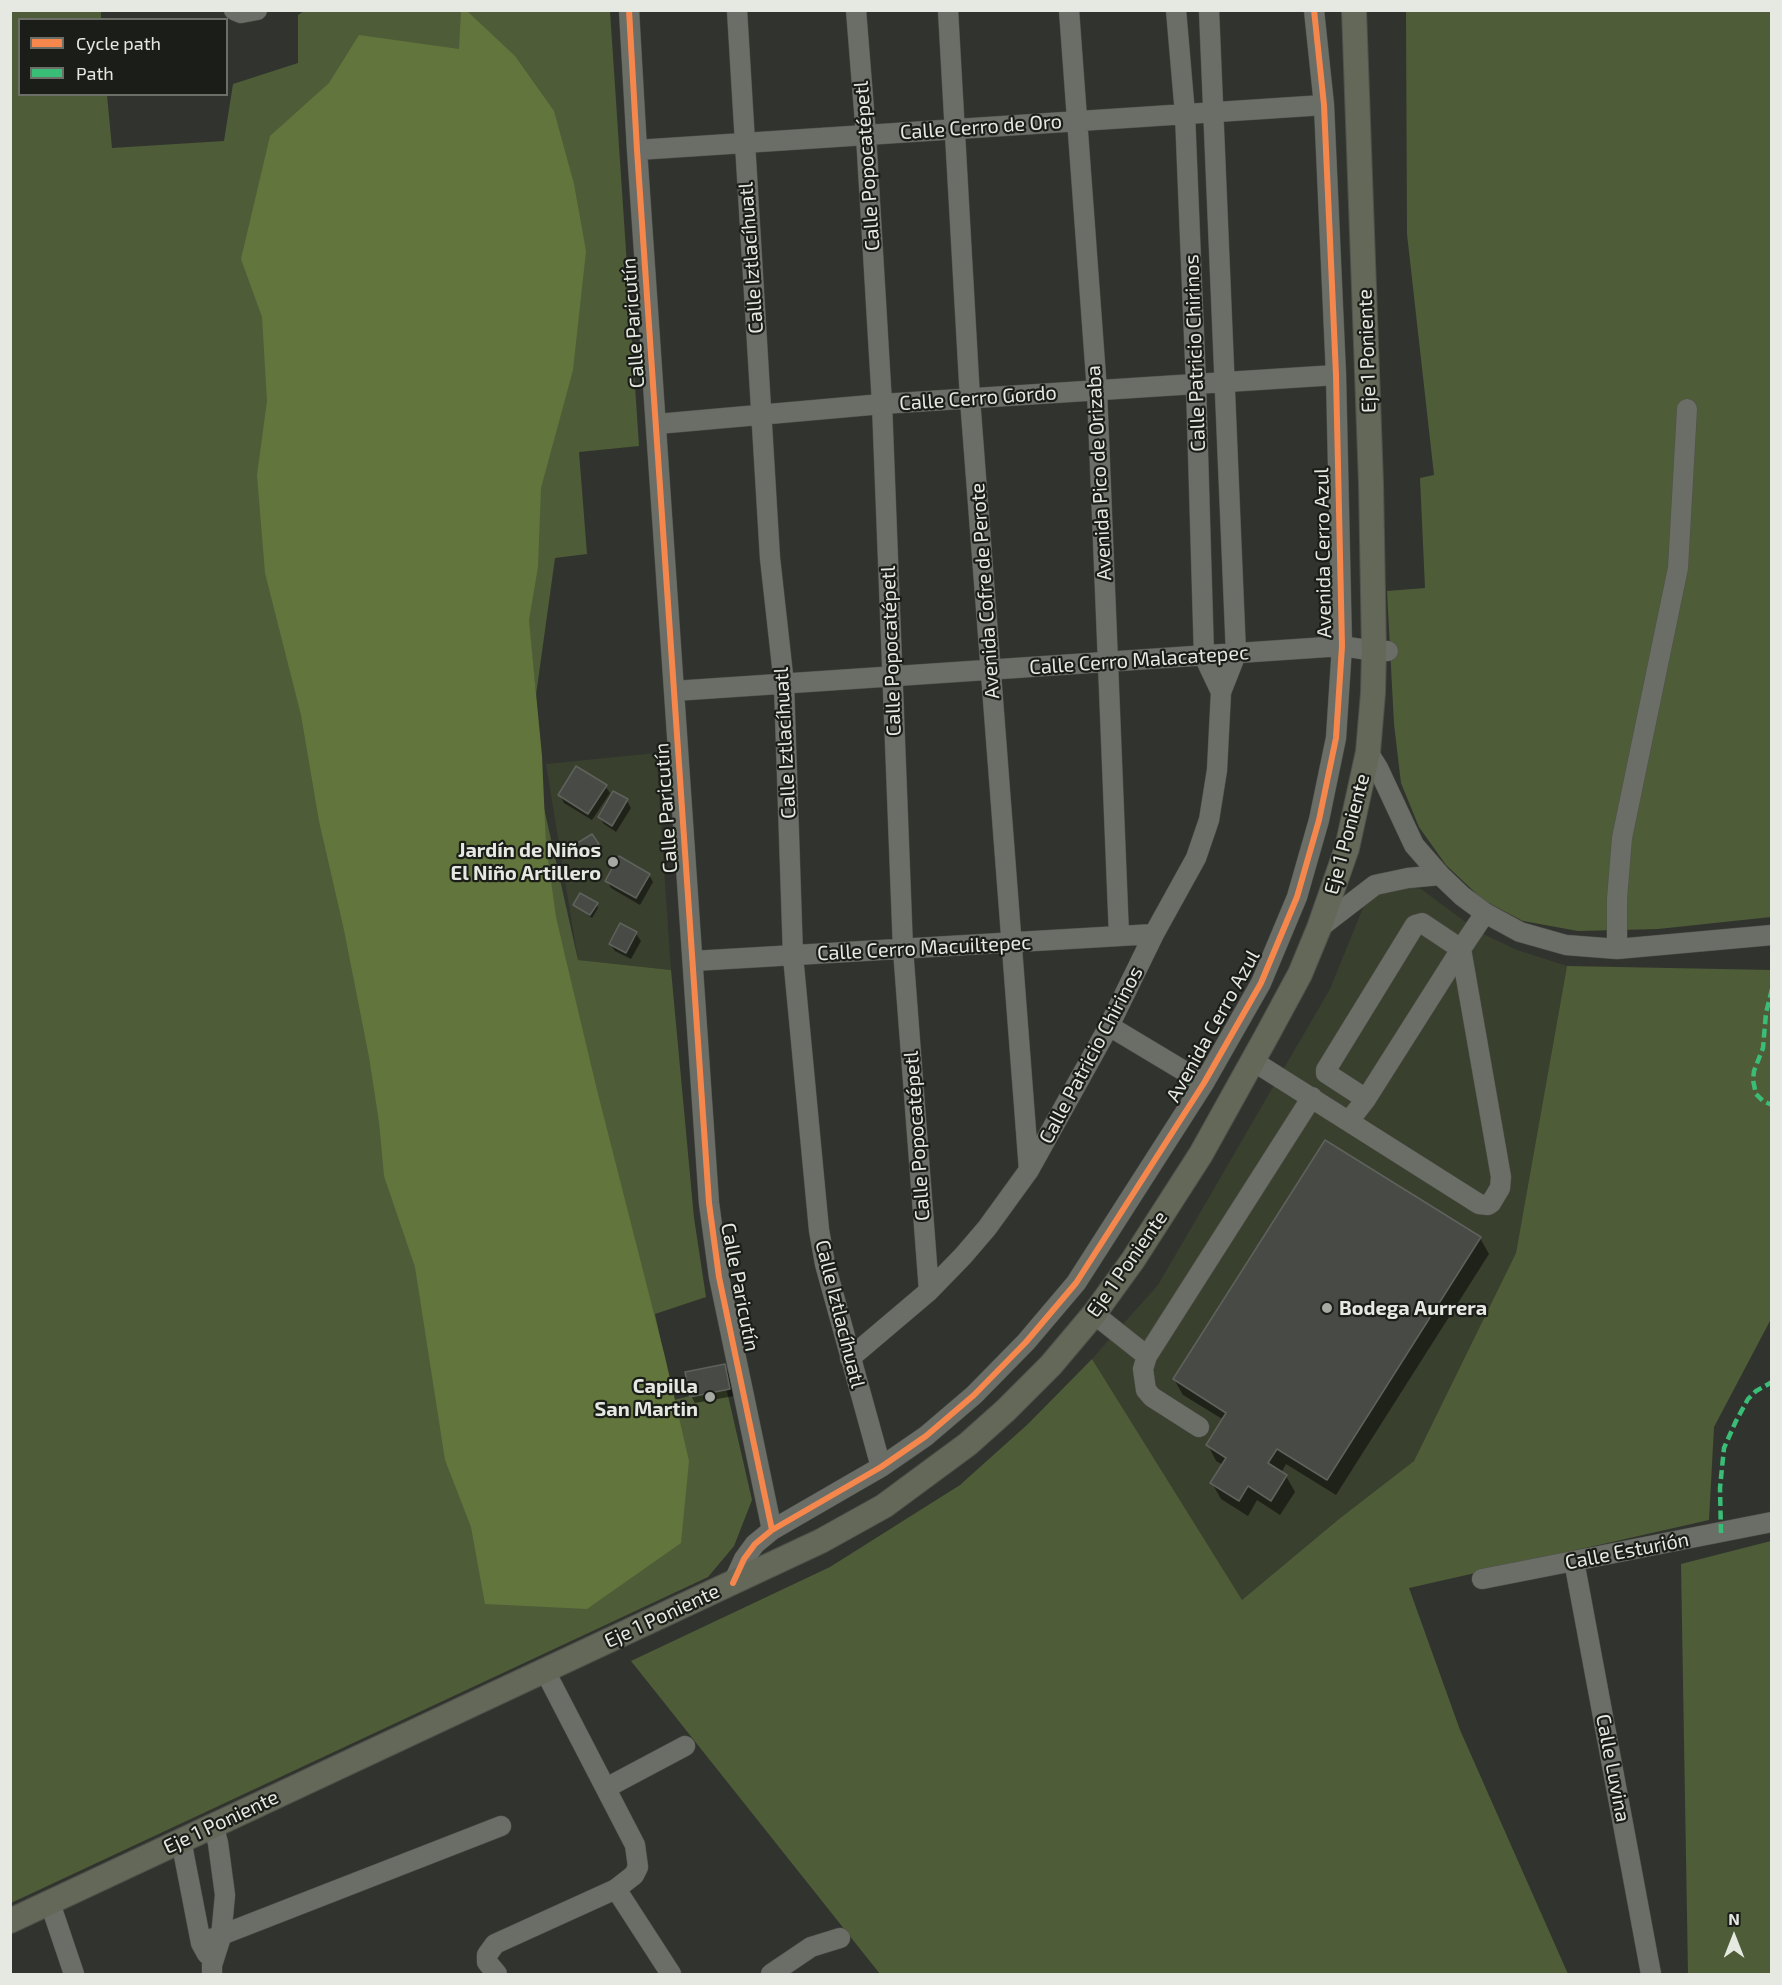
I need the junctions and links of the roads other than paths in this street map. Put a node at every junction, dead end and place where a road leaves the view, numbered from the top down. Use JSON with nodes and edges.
{"nodes":[{"id":1,"x":234,"y":10,"type":"edge"},
{"id":2,"x":257,"y":10,"type":"edge"},
{"id":3,"x":629,"y":10,"type":"edge"},
{"id":4,"x":737,"y":10,"type":"edge"},
{"id":5,"x":856,"y":10,"type":"edge"},
{"id":6,"x":948,"y":10,"type":"edge"},
{"id":7,"x":1069,"y":10,"type":"edge"},
{"id":8,"x":1176,"y":10,"type":"edge"},
{"id":9,"x":1209,"y":10,"type":"edge"},
{"id":10,"x":1314,"y":10,"type":"edge"},
{"id":11,"x":1354,"y":10,"type":"edge"},
{"id":12,"x":1324,"y":105,"type":"junction"},
{"id":13,"x":1214,"y":112,"type":"junction"},
{"id":14,"x":1185,"y":114,"type":"junction"},
{"id":15,"x":1076,"y":121,"type":"junction"},
{"id":16,"x":956,"y":129,"type":"junction"},
{"id":17,"x":866,"y":135,"type":"junction"},
{"id":18,"x":743,"y":143,"type":"junction"},
{"id":19,"x":637,"y":150,"type":"junction"},
{"id":20,"x":1219,"y":239,"type":"junction"},
{"id":21,"x":1190,"y":241,"type":"junction"},
{"id":22,"x":1335,"y":375,"type":"junction"},
{"id":23,"x":1225,"y":382,"type":"junction"},
{"id":24,"x":1196,"y":384,"type":"junction"},
{"id":25,"x":1097,"y":391,"type":"junction"},
{"id":26,"x":970,"y":399,"type":"junction"},
{"id":27,"x":882,"y":404,"type":"junction"},
{"id":28,"x":1688,"y":409,"type":"dead end"},
{"id":29,"x":761,"y":414,"type":"junction"},
{"id":30,"x":657,"y":424,"type":"junction"},
{"id":31,"x":1342,"y":646,"type":"junction"},
{"id":32,"x":1381,"y":651,"type":"junction"},
{"id":33,"x":1236,"y":654,"type":"junction"},
{"id":34,"x":1204,"y":656,"type":"junction"},
{"id":35,"x":1107,"y":663,"type":"junction"},
{"id":36,"x":991,"y":670,"type":"junction"},
{"id":37,"x":891,"y":677,"type":"junction"},
{"id":38,"x":784,"y":684,"type":"junction"},
{"id":39,"x":674,"y":691,"type":"junction"},
{"id":40,"x":1221,"y":692,"type":"junction"},
{"id":41,"x":1368,"y":752,"type":"junction"},
{"id":42,"x":1440,"y":875,"type":"junction"},
{"id":43,"x":1485,"y":913,"type":"junction"},
{"id":44,"x":1319,"y":928,"type":"junction"},
{"id":45,"x":1154,"y":934,"type":"junction"},
{"id":46,"x":1772,"y":935,"type":"edge"},
{"id":47,"x":1119,"y":936,"type":"junction"},
{"id":48,"x":1011,"y":943,"type":"junction"},
{"id":49,"x":903,"y":949,"type":"junction"},
{"id":50,"x":1461,"y":949,"type":"junction"},
{"id":51,"x":1617,"y":949,"type":"junction"},
{"id":52,"x":793,"y":956,"type":"junction"},
{"id":53,"x":693,"y":962,"type":"junction"},
{"id":54,"x":1109,"y":1026,"type":"junction"},
{"id":55,"x":1253,"y":1061,"type":"junction"},
{"id":56,"x":1204,"y":1083,"type":"junction"},
{"id":57,"x":1312,"y":1097,"type":"junction"},
{"id":58,"x":1365,"y":1099,"type":"junction"},
{"id":59,"x":1349,"y":1120,"type":"junction"},
{"id":60,"x":1029,"y":1170,"type":"junction"},
{"id":61,"x":929,"y":1291,"type":"junction"},
{"id":62,"x":1094,"y":1314,"type":"junction"},
{"id":63,"x":1147,"y":1356,"type":"junction"},
{"id":64,"x":850,"y":1358,"type":"junction"},
{"id":65,"x":1199,"y":1427,"type":"dead end"},
{"id":66,"x":881,"y":1467,"type":"junction"},
{"id":67,"x":1772,"y":1522,"type":"edge"},
{"id":68,"x":772,"y":1530,"type":"junction"},
{"id":69,"x":1574,"y":1561,"type":"junction"},
{"id":70,"x":1482,"y":1580,"type":"dead end"},
{"id":71,"x":733,"y":1583,"type":"junction"},
{"id":72,"x":545,"y":1671,"type":"junction"},
{"id":73,"x":685,"y":1746,"type":"dead end"},
{"id":74,"x":606,"y":1788,"type":"junction"},
{"id":75,"x":213,"y":1825,"type":"junction"},
{"id":76,"x":501,"y":1826,"type":"dead end"},
{"id":77,"x":182,"y":1840,"type":"junction"},
{"id":78,"x":616,"y":1889,"type":"junction"},
{"id":79,"x":50,"y":1903,"type":"junction"},
{"id":80,"x":10,"y":1922,"type":"edge"},
{"id":81,"x":221,"y":1937,"type":"junction"},
{"id":82,"x":840,"y":1938,"type":"dead end"},
{"id":83,"x":201,"y":1943,"type":"junction"},
{"id":84,"x":212,"y":1970,"type":"edge"},
{"id":85,"x":74,"y":1974,"type":"edge"},
{"id":86,"x":497,"y":1974,"type":"edge"},
{"id":87,"x":671,"y":1974,"type":"edge"},
{"id":88,"x":771,"y":1974,"type":"edge"},
{"id":89,"x":1651,"y":1974,"type":"edge"}],
"edges":[{"from":1,"to":2,"type":"street"},
{"from":3,"to":19,"type":"street","name":"Calle Paricutín"},
{"from":4,"to":18,"type":"street","name":"Calle Iztlacíhuatl"},
{"from":5,"to":17,"type":"street","name":"Calle Popocatépetl"},
{"from":6,"to":16,"type":"street","name":"Avenida Cofre de Perote"},
{"from":7,"to":15,"type":"street","name":"Avenida Pico de Orizaba"},
{"from":8,"to":14,"type":"street","name":"Calle Patricio Chirinos"},
{"from":9,"to":13,"type":"street","name":"Calle Patricio Chirinos"},
{"from":10,"to":12,"type":"street","name":"Avenida Cerro Azul"},
{"from":11,"to":32,"type":"main road","name":"Eje 1 Poniente"},
{"from":12,"to":13,"type":"street","name":"Calle Cerro de Oro"},
{"from":12,"to":22,"type":"street","name":"Avenida Cerro Azul"},
{"from":13,"to":14,"type":"street","name":"Calle Cerro de Oro"},
{"from":13,"to":20,"type":"street","name":"Calle Patricio Chirinos"},
{"from":14,"to":15,"type":"street","name":"Calle Cerro de Oro"},
{"from":14,"to":21,"type":"street","name":"Calle Patricio Chirinos"},
{"from":15,"to":16,"type":"street","name":"Calle Cerro de Oro"},
{"from":15,"to":25,"type":"street","name":"Avenida Pico de Orizaba"},
{"from":16,"to":17,"type":"street","name":"Calle Cerro de Oro"},
{"from":16,"to":26,"type":"street","name":"Avenida Cofre de Perote"},
{"from":17,"to":18,"type":"street","name":"Calle Cerro de Oro"},
{"from":17,"to":27,"type":"street","name":"Calle Popocatépetl"},
{"from":18,"to":19,"type":"street","name":"Calle Cerro de Oro"},
{"from":18,"to":29,"type":"street","name":"Calle Iztlacíhuatl"},
{"from":19,"to":30,"type":"street","name":"Calle Paricutín"},
{"from":20,"to":21,"type":"street"},
{"from":20,"to":23,"type":"street","name":"Calle Patricio Chirinos"},
{"from":21,"to":24,"type":"street","name":"Calle Patricio Chirinos"},
{"from":22,"to":23,"type":"street","name":"Calle Cerro Gordo"},
{"from":22,"to":31,"type":"street","name":"Avenida Cerro Azul"},
{"from":23,"to":24,"type":"street","name":"Calle Cerro Gordo"},
{"from":23,"to":33,"type":"street","name":"Calle Patricio Chirinos"},
{"from":24,"to":25,"type":"street","name":"Calle Cerro Gordo"},
{"from":24,"to":34,"type":"street","name":"Calle Patricio Chirinos"},
{"from":25,"to":26,"type":"street","name":"Calle Cerro Gordo"},
{"from":25,"to":35,"type":"street","name":"Avenida Pico de Orizaba"},
{"from":26,"to":27,"type":"street","name":"Calle Cerro Gordo"},
{"from":26,"to":36,"type":"street","name":"Avenida Cofre de Perote"},
{"from":27,"to":29,"type":"street","name":"Calle Cerro Gordo"},
{"from":27,"to":37,"type":"street","name":"Calle Popocatépetl"},
{"from":28,"to":51,"type":"street"},
{"from":29,"to":30,"type":"street","name":"Calle Cerro Gordo"},
{"from":29,"to":38,"type":"street","name":"Calle Iztlacíhuatl"},
{"from":30,"to":39,"type":"street","name":"Calle Paricutín"},
{"from":31,"to":32,"type":"street","name":"Calle Cerro Malacatepec"},
{"from":31,"to":33,"type":"street","name":"Calle Cerro Malacatepec"},
{"from":31,"to":56,"type":"street","name":"Avenida Cerro Azul"},
{"from":32,"to":41,"type":"main road","name":"Eje 1 Poniente"},
{"from":33,"to":34,"type":"street","name":"Calle Cerro Malacatepec"},
{"from":33,"to":40,"type":"street","name":"Calle Patricio Chirinos"},
{"from":34,"to":35,"type":"street","name":"Calle Cerro Malacatepec"},
{"from":34,"to":40,"type":"street","name":"Calle Patricio Chirinos"},
{"from":35,"to":36,"type":"street","name":"Calle Cerro Malacatepec"},
{"from":35,"to":47,"type":"street","name":"Avenida Pico de Orizaba"},
{"from":36,"to":37,"type":"street","name":"Calle Cerro Malacatepec"},
{"from":36,"to":48,"type":"street","name":"Avenida Cofre de Perote"},
{"from":37,"to":38,"type":"street","name":"Calle Cerro Malacatepec"},
{"from":37,"to":49,"type":"street","name":"Calle Popocatépetl"},
{"from":38,"to":39,"type":"street","name":"Calle Cerro Malacatepec"},
{"from":38,"to":52,"type":"street","name":"Calle Iztlacíhuatl"},
{"from":39,"to":53,"type":"street","name":"Calle Paricutín"},
{"from":40,"to":45,"type":"street","name":"Calle Patricio Chirinos"},
{"from":41,"to":42,"type":"street"},
{"from":41,"to":44,"type":"main road","name":"Eje 1 Poniente"},
{"from":42,"to":43,"type":"street"},
{"from":42,"to":44,"type":"street"},
{"from":43,"to":50,"type":"street"},
{"from":43,"to":51,"type":"street"},
{"from":44,"to":55,"type":"main road","name":"Eje 1 Poniente"},
{"from":45,"to":47,"type":"street","name":"Calle Cerro Macuiltepec"},
{"from":45,"to":54,"type":"street","name":"Calle Patricio Chirinos"},
{"from":46,"to":51,"type":"street"},
{"from":47,"to":48,"type":"street","name":"Calle Cerro Macuiltepec"},
{"from":48,"to":49,"type":"street","name":"Calle Cerro Macuiltepec"},
{"from":48,"to":60,"type":"street","name":"Avenida Cofre de Perote"},
{"from":49,"to":52,"type":"street","name":"Calle Cerro Macuiltepec"},
{"from":49,"to":61,"type":"street","name":"Calle Popocatépetl"},
{"from":50,"to":58,"type":"street"},
{"from":50,"to":58,"type":"street"},
{"from":50,"to":59,"type":"street"},
{"from":52,"to":53,"type":"street","name":"Calle Cerro Macuiltepec"},
{"from":52,"to":64,"type":"street","name":"Calle Iztlacíhuatl"},
{"from":53,"to":68,"type":"street","name":"Calle Paricutín"},
{"from":54,"to":56,"type":"street"},
{"from":54,"to":60,"type":"street","name":"Calle Patricio Chirinos"},
{"from":55,"to":57,"type":"street"},
{"from":55,"to":62,"type":"main road","name":"Eje 1 Poniente"},
{"from":56,"to":66,"type":"street","name":"Avenida Cerro Azul"},
{"from":57,"to":59,"type":"street"},
{"from":57,"to":63,"type":"street"},
{"from":58,"to":59,"type":"street"},
{"from":60,"to":61,"type":"street","name":"Calle Patricio Chirinos"},
{"from":61,"to":64,"type":"street","name":"Calle Patricio Chirinos"},
{"from":62,"to":63,"type":"street"},
{"from":62,"to":71,"type":"main road","name":"Eje 1 Poniente"},
{"from":63,"to":65,"type":"street"},
{"from":64,"to":66,"type":"street","name":"Calle Iztlacíhuatl"},
{"from":66,"to":68,"type":"street","name":"Avenida Cerro Azul"},
{"from":67,"to":69,"type":"street","name":"Calle Esturión"},
{"from":68,"to":71,"type":"street"},
{"from":69,"to":70,"type":"street","name":"Calle Esturión"},
{"from":69,"to":89,"type":"street","name":"Calle Luvina"},
{"from":71,"to":72,"type":"main road","name":"Eje 1 Poniente"},
{"from":72,"to":74,"type":"street"},
{"from":72,"to":75,"type":"main road","name":"Eje 1 Poniente"},
{"from":73,"to":74,"type":"street"},
{"from":74,"to":78,"type":"street"},
{"from":75,"to":77,"type":"main road","name":"Eje 1 Poniente"},
{"from":75,"to":81,"type":"street"},
{"from":76,"to":81,"type":"street"},
{"from":77,"to":79,"type":"main road","name":"Eje 1 Poniente"},
{"from":77,"to":83,"type":"street"},
{"from":78,"to":86,"type":"street"},
{"from":78,"to":87,"type":"street"},
{"from":79,"to":80,"type":"main road","name":"Eje 1 Poniente"},
{"from":79,"to":85,"type":"street"},
{"from":81,"to":83,"type":"street"},
{"from":81,"to":84,"type":"street"},
{"from":82,"to":88,"type":"street"},
{"from":83,"to":84,"type":"street"}]}
